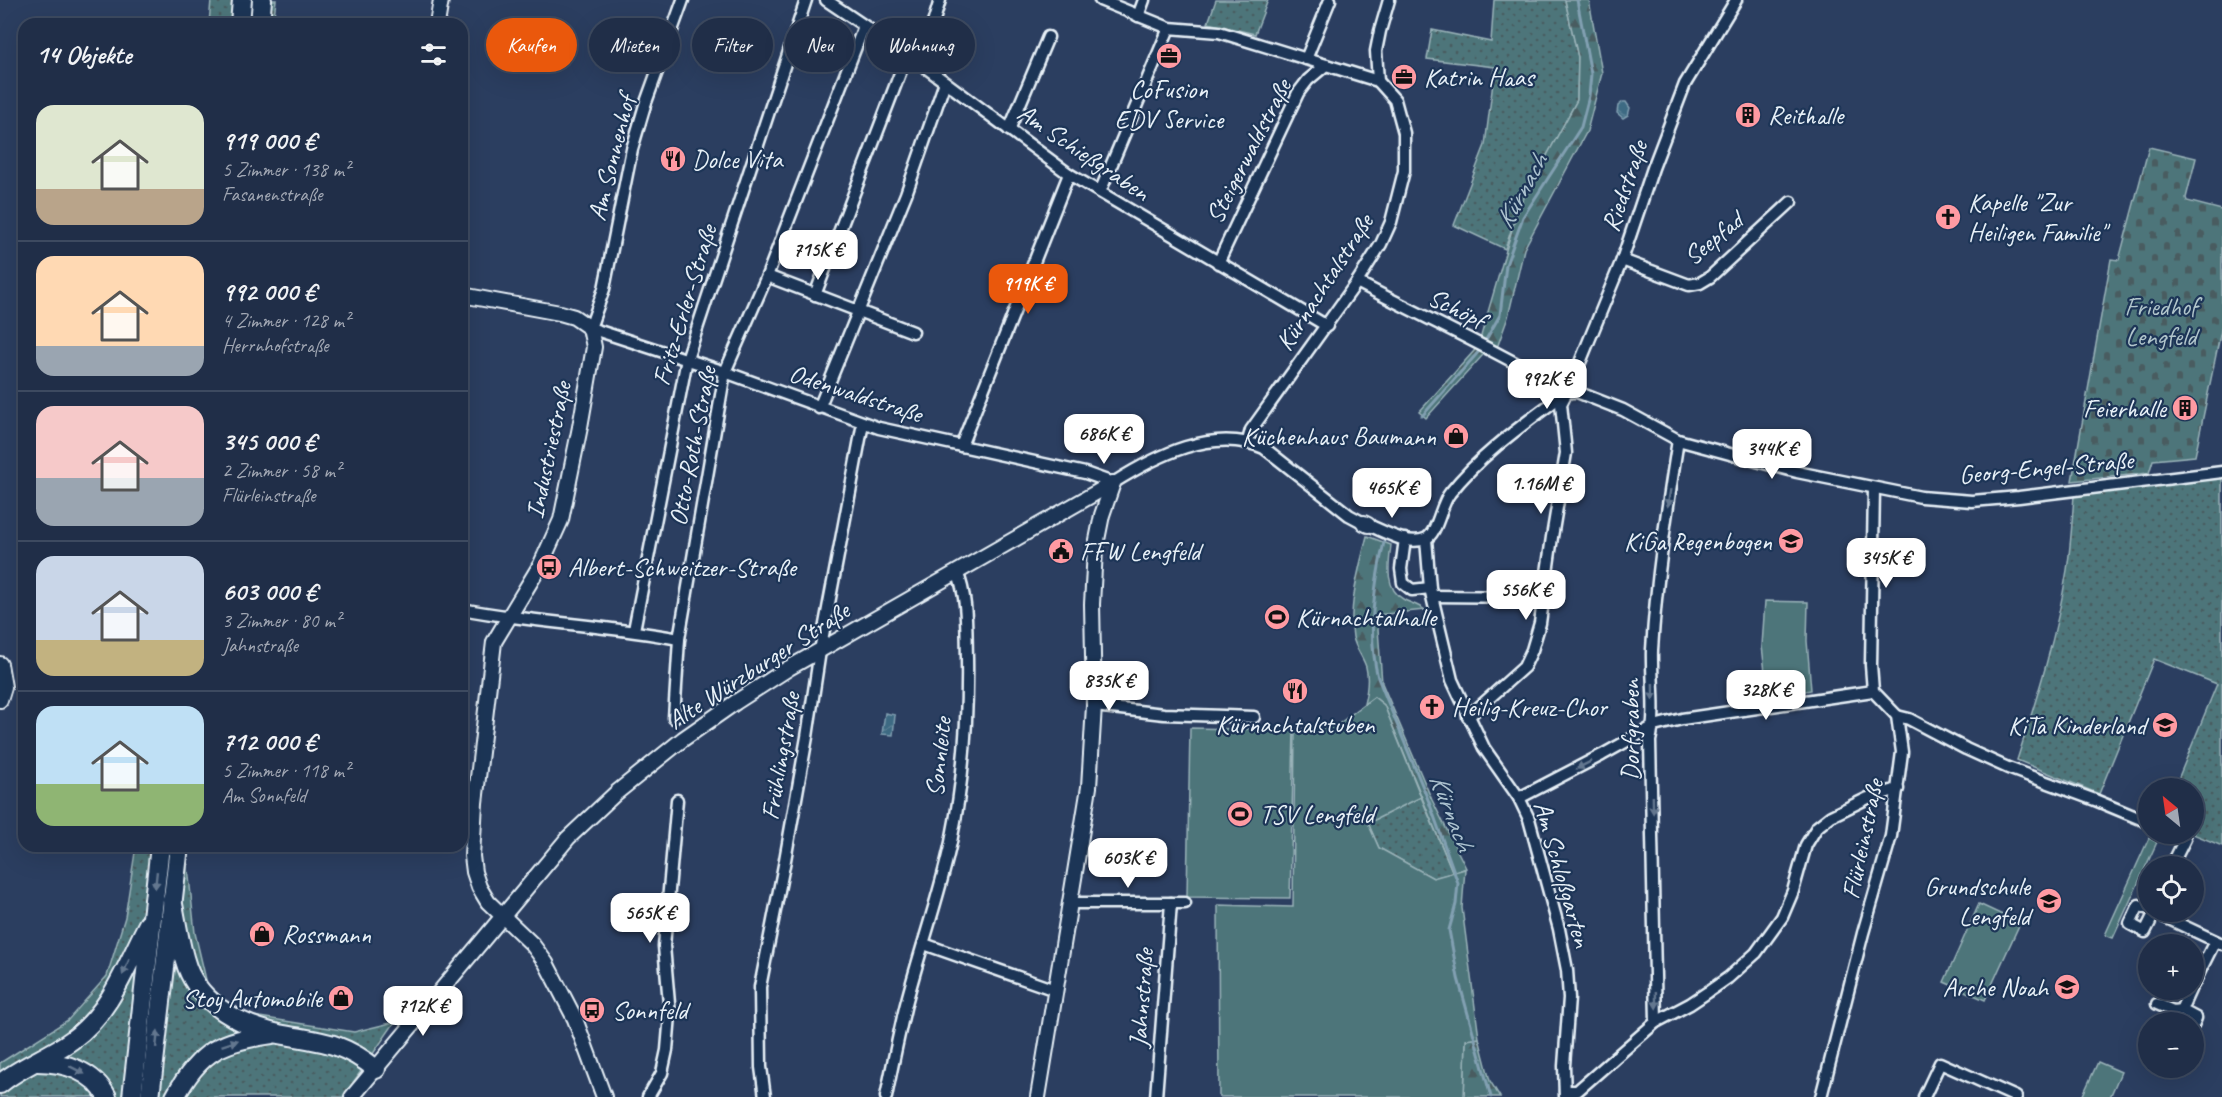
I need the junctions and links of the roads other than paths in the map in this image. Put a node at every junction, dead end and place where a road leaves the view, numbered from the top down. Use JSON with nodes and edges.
{"nodes":[{"id":1,"x":242,"y":0,"type":"edge"},
{"id":2,"x":262,"y":0,"type":"edge"},
{"id":3,"x":441,"y":0,"type":"edge"},
{"id":4,"x":683,"y":0,"type":"edge"},
{"id":5,"x":806,"y":0,"type":"edge"},
{"id":6,"x":826,"y":0,"type":"edge"},
{"id":7,"x":940,"y":0,"type":"edge"},
{"id":8,"x":1100,"y":0,"type":"edge"},
{"id":9,"x":1144,"y":0,"type":"edge"},
{"id":10,"x":1330,"y":0,"type":"edge"},
{"id":11,"x":1389,"y":0,"type":"edge"},
{"id":12,"x":1736,"y":0,"type":"edge"},
{"id":13,"x":1138,"y":16,"type":"junction"},
{"id":14,"x":240,"y":18,"type":"edge"},
{"id":15,"x":260,"y":18,"type":"edge"},
{"id":16,"x":438,"y":18,"type":"edge"},
{"id":17,"x":935,"y":18,"type":"edge"},
{"id":18,"x":864,"y":26,"type":"joint"},
{"id":19,"x":1169,"y":27,"type":"junction"},
{"id":20,"x":1048,"y":37,"type":"dead end"},
{"id":21,"x":1306,"y":59,"type":"junction"},
{"id":22,"x":1326,"y":65,"type":"junction"},
{"id":23,"x":900,"y":72,"type":"edge"},
{"id":24,"x":932,"y":72,"type":"edge"},
{"id":25,"x":1378,"y":81,"type":"junction"},
{"id":26,"x":945,"y":82,"type":"junction"},
{"id":27,"x":1009,"y":130,"type":"junction"},
{"id":28,"x":1069,"y":174,"type":"junction"},
{"id":29,"x":1100,"y":192,"type":"junction"},
{"id":30,"x":1791,"y":202,"type":"dead end"},
{"id":31,"x":1622,"y":261,"type":"junction"},
{"id":32,"x":1218,"y":263,"type":"junction"},
{"id":33,"x":767,"y":276,"type":"junction"},
{"id":34,"x":1357,"y":282,"type":"junction"},
{"id":35,"x":815,"y":295,"type":"junction"},
{"id":36,"x":468,"y":296,"type":"edge"},
{"id":37,"x":858,"y":312,"type":"junction"},
{"id":38,"x":1327,"y":326,"type":"junction"},
{"id":39,"x":590,"y":328,"type":"junction"},
{"id":40,"x":913,"y":332,"type":"dead end"},
{"id":41,"x":687,"y":359,"type":"junction"},
{"id":42,"x":724,"y":372,"type":"junction"},
{"id":43,"x":1567,"y":392,"type":"junction"},
{"id":44,"x":819,"y":408,"type":"junction"},
{"id":45,"x":863,"y":423,"type":"junction"},
{"id":46,"x":1678,"y":440,"type":"junction"},
{"id":47,"x":1248,"y":441,"type":"junction"},
{"id":48,"x":961,"y":446,"type":"junction"},
{"id":49,"x":2222,"y":472,"type":"edge"},
{"id":50,"x":1113,"y":483,"type":"junction"},
{"id":51,"x":1874,"y":488,"type":"junction"},
{"id":52,"x":1077,"y":504,"type":"junction"},
{"id":53,"x":1102,"y":514,"type":"junction"},
{"id":54,"x":1426,"y":539,"type":"junction"},
{"id":55,"x":1405,"y":540,"type":"junction"},
{"id":56,"x":957,"y":572,"type":"junction"},
{"id":57,"x":1431,"y":592,"type":"junction"},
{"id":58,"x":1543,"y":597,"type":"junction"},
{"id":59,"x":468,"y":610,"type":"edge"},
{"id":60,"x":508,"y":618,"type":"junction"},
{"id":61,"x":634,"y":630,"type":"junction"},
{"id":62,"x":679,"y":639,"type":"junction"},
{"id":63,"x":820,"y":651,"type":"junction"},
{"id":64,"x":0,"y":664,"type":"edge"},
{"id":65,"x":1873,"y":691,"type":"junction"},
{"id":66,"x":0,"y":700,"type":"edge"},
{"id":67,"x":1094,"y":706,"type":"junction"},
{"id":68,"x":1254,"y":717,"type":"dead end"},
{"id":69,"x":1468,"y":717,"type":"junction"},
{"id":70,"x":1897,"y":717,"type":"junction"},
{"id":71,"x":674,"y":718,"type":"dead end"},
{"id":72,"x":1654,"y":726,"type":"junction"},
{"id":73,"x":1898,"y":789,"type":"junction"},
{"id":74,"x":1519,"y":798,"type":"junction"},
{"id":75,"x":677,"y":800,"type":"dead end"},
{"id":76,"x":2138,"y":818,"type":"edge"},
{"id":77,"x":159,"y":852,"type":"edge"},
{"id":78,"x":177,"y":852,"type":"edge"},
{"id":79,"x":172,"y":900,"type":"junction"},
{"id":80,"x":1071,"y":903,"type":"junction"},
{"id":81,"x":1171,"y":903,"type":"junction"},
{"id":82,"x":1185,"y":903,"type":"dead end"},
{"id":83,"x":2138,"y":907,"type":"edge"},
{"id":84,"x":153,"y":915,"type":"junction"},
{"id":85,"x":503,"y":916,"type":"junction"},
{"id":86,"x":2150,"y":922,"type":"edge"},
{"id":87,"x":2176,"y":922,"type":"edge"},
{"id":88,"x":2218,"y":942,"type":"edge"},
{"id":89,"x":924,"y":944,"type":"junction"},
{"id":90,"x":2204,"y":966,"type":"edge"},
{"id":91,"x":1055,"y":990,"type":"junction"},
{"id":92,"x":2186,"y":1000,"type":"edge"},
{"id":93,"x":2157,"y":1004,"type":"dead end"},
{"id":94,"x":2181,"y":1010,"type":"junction"},
{"id":95,"x":2185,"y":1012,"type":"edge"},
{"id":96,"x":1656,"y":1022,"type":"junction"},
{"id":97,"x":277,"y":1033,"type":"junction"},
{"id":98,"x":37,"y":1062,"type":"junction"},
{"id":99,"x":376,"y":1069,"type":"junction"},
{"id":100,"x":0,"y":1084,"type":"edge"},
{"id":101,"x":1573,"y":1094,"type":"edge"},
{"id":102,"x":107,"y":1097,"type":"edge"},
{"id":103,"x":132,"y":1097,"type":"edge"},
{"id":104,"x":150,"y":1097,"type":"edge"},
{"id":105,"x":175,"y":1097,"type":"edge"},
{"id":106,"x":352,"y":1097,"type":"edge"},
{"id":107,"x":604,"y":1097,"type":"edge"},
{"id":108,"x":648,"y":1097,"type":"edge"},
{"id":109,"x":765,"y":1097,"type":"edge"},
{"id":110,"x":886,"y":1097,"type":"edge"},
{"id":111,"x":1038,"y":1097,"type":"edge"},
{"id":112,"x":1156,"y":1097,"type":"edge"},
{"id":113,"x":1821,"y":1097,"type":"edge"},
{"id":114,"x":1924,"y":1097,"type":"edge"},
{"id":115,"x":2016,"y":1097,"type":"edge"}],
"edges":[{"from":1,"to":14,"type":"highway"},
{"from":2,"to":15,"type":"highway"},
{"from":3,"to":16,"type":"street"},
{"from":4,"to":39,"type":"street","name":"Am Sonnenhof"},
{"from":5,"to":41,"type":"street","name":"Fritz-Erler-Straße"},
{"from":6,"to":18,"type":"street","name":"Am Schießgraben"},
{"from":7,"to":17,"type":"street"},
{"from":8,"to":13,"type":"street"},
{"from":9,"to":13,"type":"street"},
{"from":10,"to":21,"type":"street"},
{"from":11,"to":25,"type":"street"},
{"from":12,"to":31,"type":"street","name":"Riedstraße"},
{"from":13,"to":19,"type":"street"},
{"from":18,"to":33,"type":"street","name":"Otto-Roth-Straße"},
{"from":19,"to":21,"type":"street"},
{"from":19,"to":29,"type":"street"},
{"from":20,"to":27,"type":"street"},
{"from":21,"to":22,"type":"street"},
{"from":22,"to":25,"type":"street"},
{"from":22,"to":32,"type":"street","name":"Steigerwaldstraße"},
{"from":23,"to":35,"type":"street"},
{"from":24,"to":26,"type":"street","name":"Am Schießgraben"},
{"from":25,"to":34,"type":"street","name":"Kürnachtalstraße"},
{"from":26,"to":27,"type":"street","name":"Am Schießgraben"},
{"from":26,"to":37,"type":"street"},
{"from":27,"to":28,"type":"street","name":"Am Schießgraben"},
{"from":28,"to":29,"type":"street","name":"Am Schießgraben"},
{"from":28,"to":48,"type":"street"},
{"from":29,"to":32,"type":"street","name":"Am Schießgraben"},
{"from":30,"to":31,"type":"street","name":"Seepfad"},
{"from":31,"to":43,"type":"street","name":"Riedstraße"},
{"from":32,"to":38,"type":"street","name":"Am Schießgraben"},
{"from":33,"to":35,"type":"street"},
{"from":33,"to":42,"type":"street","name":"Otto-Roth-Straße"},
{"from":34,"to":38,"type":"street","name":"Kürnachtalstraße"},
{"from":34,"to":43,"type":"street","name":"Schöpf"},
{"from":35,"to":37,"type":"street"},
{"from":36,"to":39,"type":"street"},
{"from":37,"to":40,"type":"street"},
{"from":37,"to":44,"type":"street"},
{"from":38,"to":47,"type":"street","name":"Kürnachtalstraße"},
{"from":39,"to":41,"type":"street","name":"Odenwaldstraße"},
{"from":39,"to":60,"type":"street","name":"Industriestraße"},
{"from":41,"to":42,"type":"street","name":"Odenwaldstraße"},
{"from":41,"to":61,"type":"street","name":"Fritz-Erler-Straße"},
{"from":42,"to":44,"type":"street","name":"Odenwaldstraße"},
{"from":42,"to":62,"type":"street","name":"Otto-Roth-Straße"},
{"from":43,"to":46,"type":"street","name":"Georg-Engel-Straße"},
{"from":43,"to":54,"type":"street"},
{"from":43,"to":58,"type":"street","name":"Riedstraße"},
{"from":44,"to":45,"type":"street","name":"Odenwaldstraße"},
{"from":45,"to":48,"type":"street","name":"Odenwaldstraße"},
{"from":45,"to":63,"type":"street","name":"Frühlingstraße"},
{"from":46,"to":51,"type":"street","name":"Georg-Engel-Straße"},
{"from":46,"to":72,"type":"street","name":"Dorfgraben","one_way":true},
{"from":47,"to":50,"type":"street"},
{"from":47,"to":55,"type":"street"},
{"from":48,"to":50,"type":"street","name":"Odenwaldstraße"},
{"from":49,"to":51,"type":"street","name":"Georg-Engel-Straße"},
{"from":50,"to":52,"type":"street","name":"Alte Würzburger Straße"},
{"from":50,"to":53,"type":"street"},
{"from":51,"to":65,"type":"street"},
{"from":52,"to":53,"type":"street"},
{"from":52,"to":56,"type":"street","name":"Alte Würzburger Straße"},
{"from":53,"to":67,"type":"street"},
{"from":54,"to":55,"type":"street"},
{"from":54,"to":57,"type":"street","name":"Am Schloßgarten"},
{"from":55,"to":57,"type":"street"},
{"from":56,"to":63,"type":"street","name":"Alte Würzburger Straße"},
{"from":56,"to":89,"type":"street","name":"Sonnleite"},
{"from":57,"to":58,"type":"street"},
{"from":57,"to":69,"type":"street","name":"Am Schloßgarten"},
{"from":58,"to":69,"type":"street","name":"Riedstraße"},
{"from":59,"to":60,"type":"street"},
{"from":60,"to":61,"type":"street"},
{"from":60,"to":85,"type":"street","name":"Industriestraße"},
{"from":61,"to":62,"type":"street"},
{"from":62,"to":71,"type":"street","name":"Otto-Roth-Straße"},
{"from":63,"to":85,"type":"street","name":"Alte Würzburger Straße"},
{"from":63,"to":109,"type":"street","name":"Frühlingstraße"},
{"from":64,"to":66,"type":"street"},
{"from":65,"to":70,"type":"street"},
{"from":65,"to":72,"type":"street"},
{"from":67,"to":68,"type":"street"},
{"from":67,"to":80,"type":"street"},
{"from":69,"to":74,"type":"street","name":"Am Schloßgarten"},
{"from":70,"to":73,"type":"street","name":"Flürleinstraße"},
{"from":70,"to":76,"type":"street"},
{"from":72,"to":74,"type":"street","one_way":true},
{"from":72,"to":96,"type":"street","name":"Dorfgraben","one_way":true},
{"from":73,"to":96,"type":"street"},
{"from":73,"to":113,"type":"street","name":"Flürleinstraße"},
{"from":74,"to":101,"type":"street","name":"Am Schloßgarten"},
{"from":75,"to":108,"type":"street"},
{"from":77,"to":84,"type":"highway","one_way":true},
{"from":78,"to":79,"type":"highway"},
{"from":79,"to":97,"type":"highway"},
{"from":104,"to":79,"type":"highway","one_way":true},
{"from":80,"to":81,"type":"street"},
{"from":80,"to":91,"type":"street"},
{"from":81,"to":82,"type":"street"},
{"from":81,"to":112,"type":"street","name":"Jahnstraße"},
{"from":83,"to":86,"type":"street"},
{"from":84,"to":98,"type":"highway","one_way":true},
{"from":84,"to":103,"type":"highway"},
{"from":85,"to":99,"type":"street","name":"Alte Würzburger Straße"},
{"from":85,"to":107,"type":"street","name":"Industriestraße"},
{"from":87,"to":88,"type":"street"},
{"from":88,"to":90,"type":"street"},
{"from":89,"to":91,"type":"street"},
{"from":89,"to":110,"type":"street","name":"Sonnleite"},
{"from":91,"to":111,"type":"street"},
{"from":92,"to":94,"type":"street"},
{"from":93,"to":94,"type":"street"},
{"from":94,"to":95,"type":"street"},
{"from":96,"to":101,"type":"street"},
{"from":97,"to":99,"type":"highway"},
{"from":105,"to":97,"type":"highway","one_way":true},
{"from":98,"to":100,"type":"highway"},
{"from":98,"to":102,"type":"highway","one_way":true},
{"from":99,"to":106,"type":"street","name":"Alte Würzburger Straße"},
{"from":114,"to":115,"type":"street"}]}
